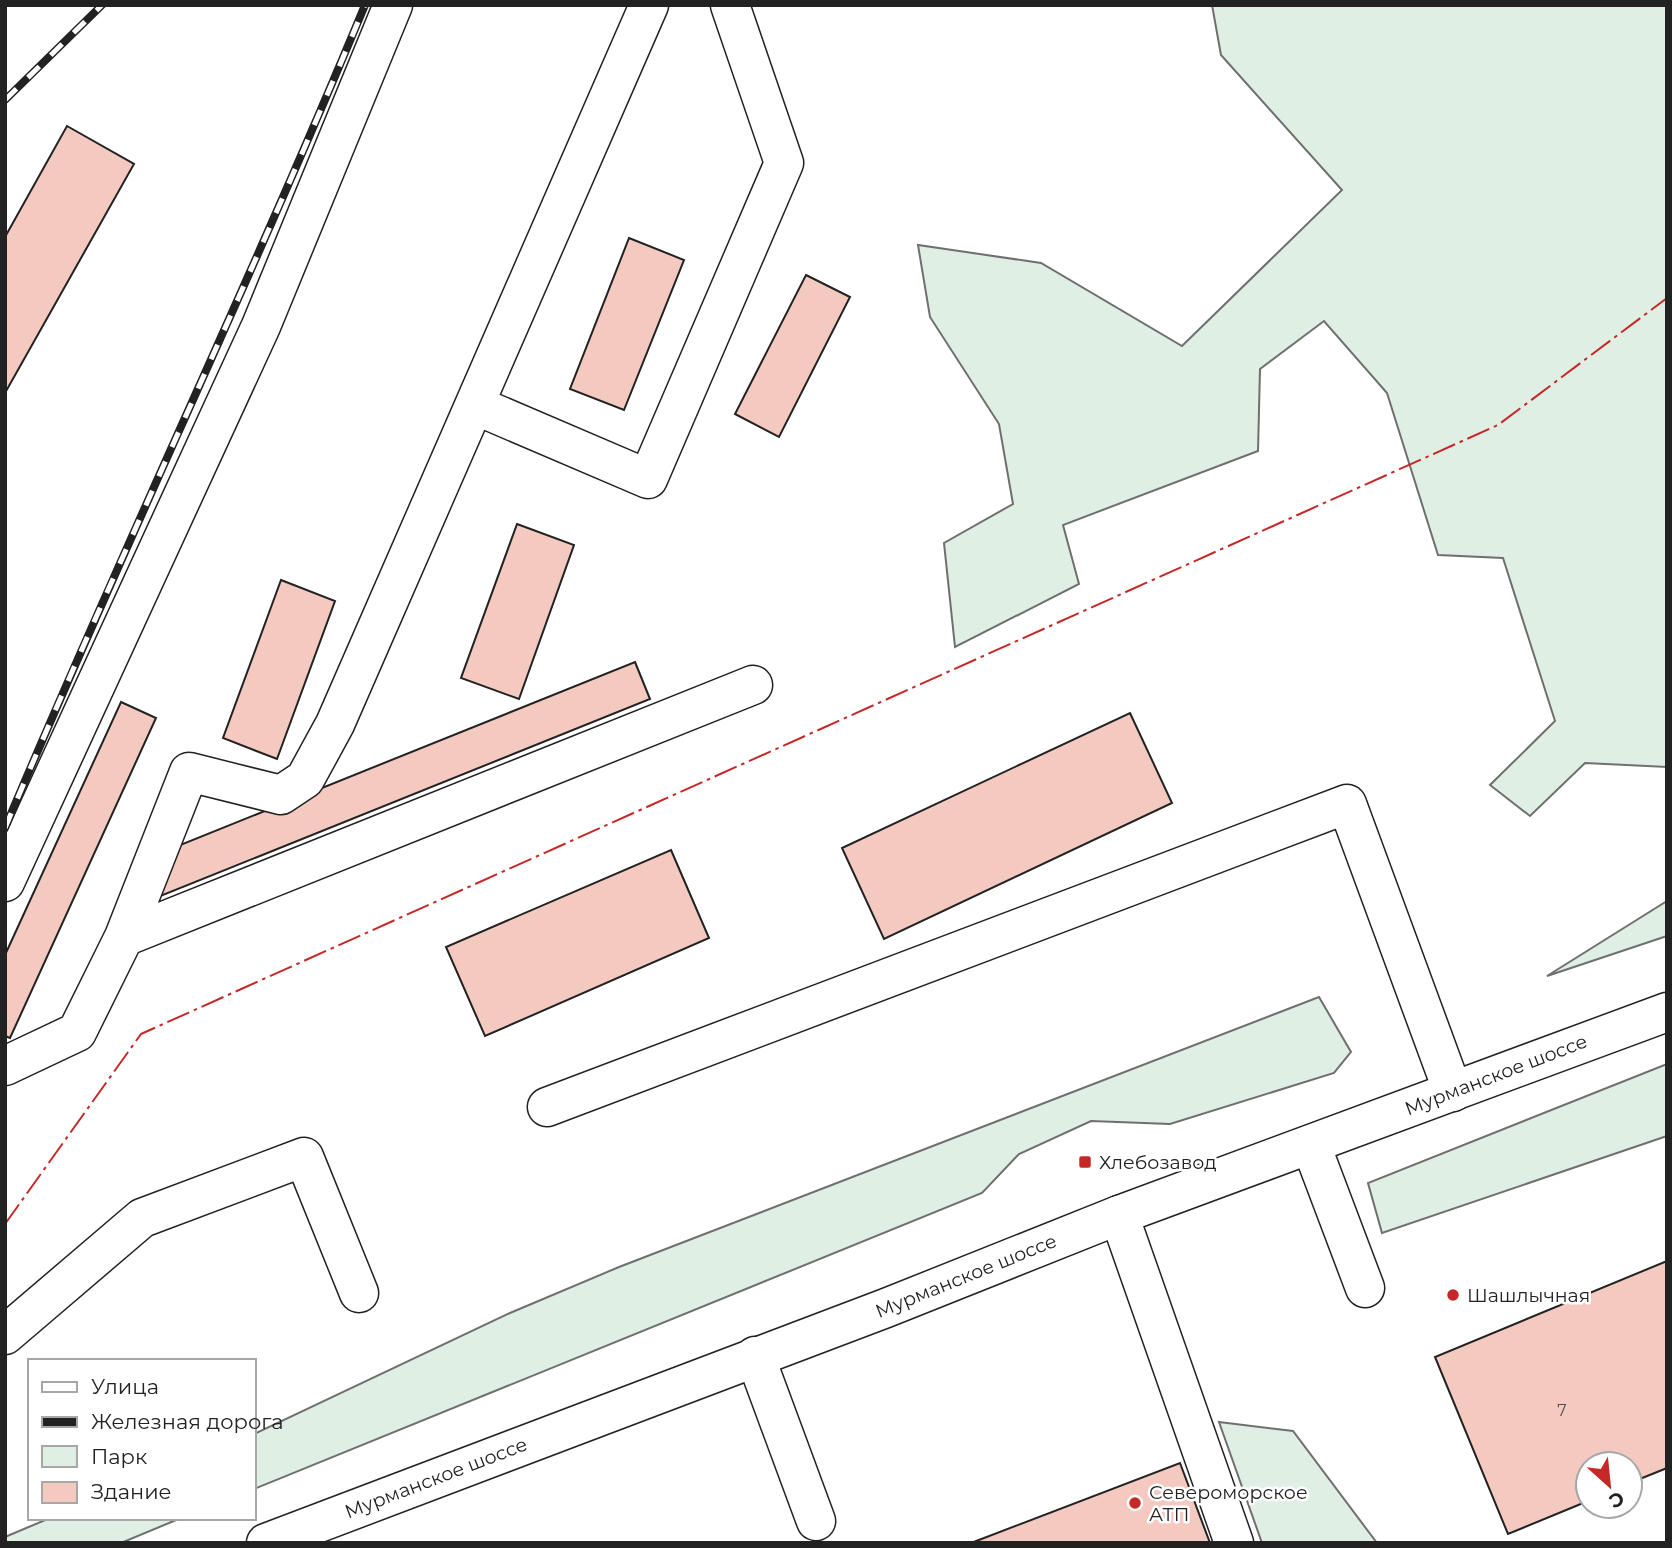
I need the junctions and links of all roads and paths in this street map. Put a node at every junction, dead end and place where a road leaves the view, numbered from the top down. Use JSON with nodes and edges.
{"nodes":[{"id":1,"x":393,"y":5,"type":"edge"},
{"id":2,"x":649,"y":5,"type":"edge"},
{"id":3,"x":730,"y":5,"type":"edge"},
{"id":4,"x":474,"y":405,"type":"junction"},
{"id":5,"x":753,"y":685,"type":"dead end"},
{"id":6,"x":5,"y":882,"type":"edge"},
{"id":7,"x":124,"y":937,"type":"junction"},
{"id":8,"x":1667,"y":1012,"type":"edge"},
{"id":9,"x":5,"y":1066,"type":"edge"},
{"id":10,"x":1453,"y":1092,"type":"junction"},
{"id":11,"x":547,"y":1107,"type":"dead end"},
{"id":12,"x":1311,"y":1145,"type":"junction"},
{"id":13,"x":1119,"y":1215,"type":"junction"},
{"id":14,"x":1365,"y":1288,"type":"dead end"},
{"id":15,"x":359,"y":1293,"type":"dead end"},
{"id":16,"x":5,"y":1335,"type":"edge"},
{"id":17,"x":755,"y":1356,"type":"junction"},
{"id":18,"x":817,"y":1521,"type":"dead end"},
{"id":19,"x":267,"y":1543,"type":"edge"},
{"id":20,"x":1234,"y":1543,"type":"edge"}],
"edges":[{"from":1,"to":6,"type":"main road"},
{"from":2,"to":4,"type":"main road"},
{"from":3,"to":4,"type":"main road"},
{"from":4,"to":7,"type":"main road"},
{"from":5,"to":7,"type":"main road"},
{"from":7,"to":9,"type":"main road"},
{"from":8,"to":10,"type":"main road","name":"Мурманское шоссе"},
{"from":10,"to":11,"type":"main road"},
{"from":10,"to":12,"type":"main road","name":"Мурманское шоссе"},
{"from":12,"to":13,"type":"main road","name":"Мурманское шоссе"},
{"from":12,"to":14,"type":"main road"},
{"from":13,"to":17,"type":"main road","name":"Мурманское шоссе"},
{"from":13,"to":20,"type":"main road"},
{"from":15,"to":16,"type":"main road"},
{"from":17,"to":18,"type":"main road"},
{"from":17,"to":19,"type":"main road","name":"Мурманское шоссе"}]}
